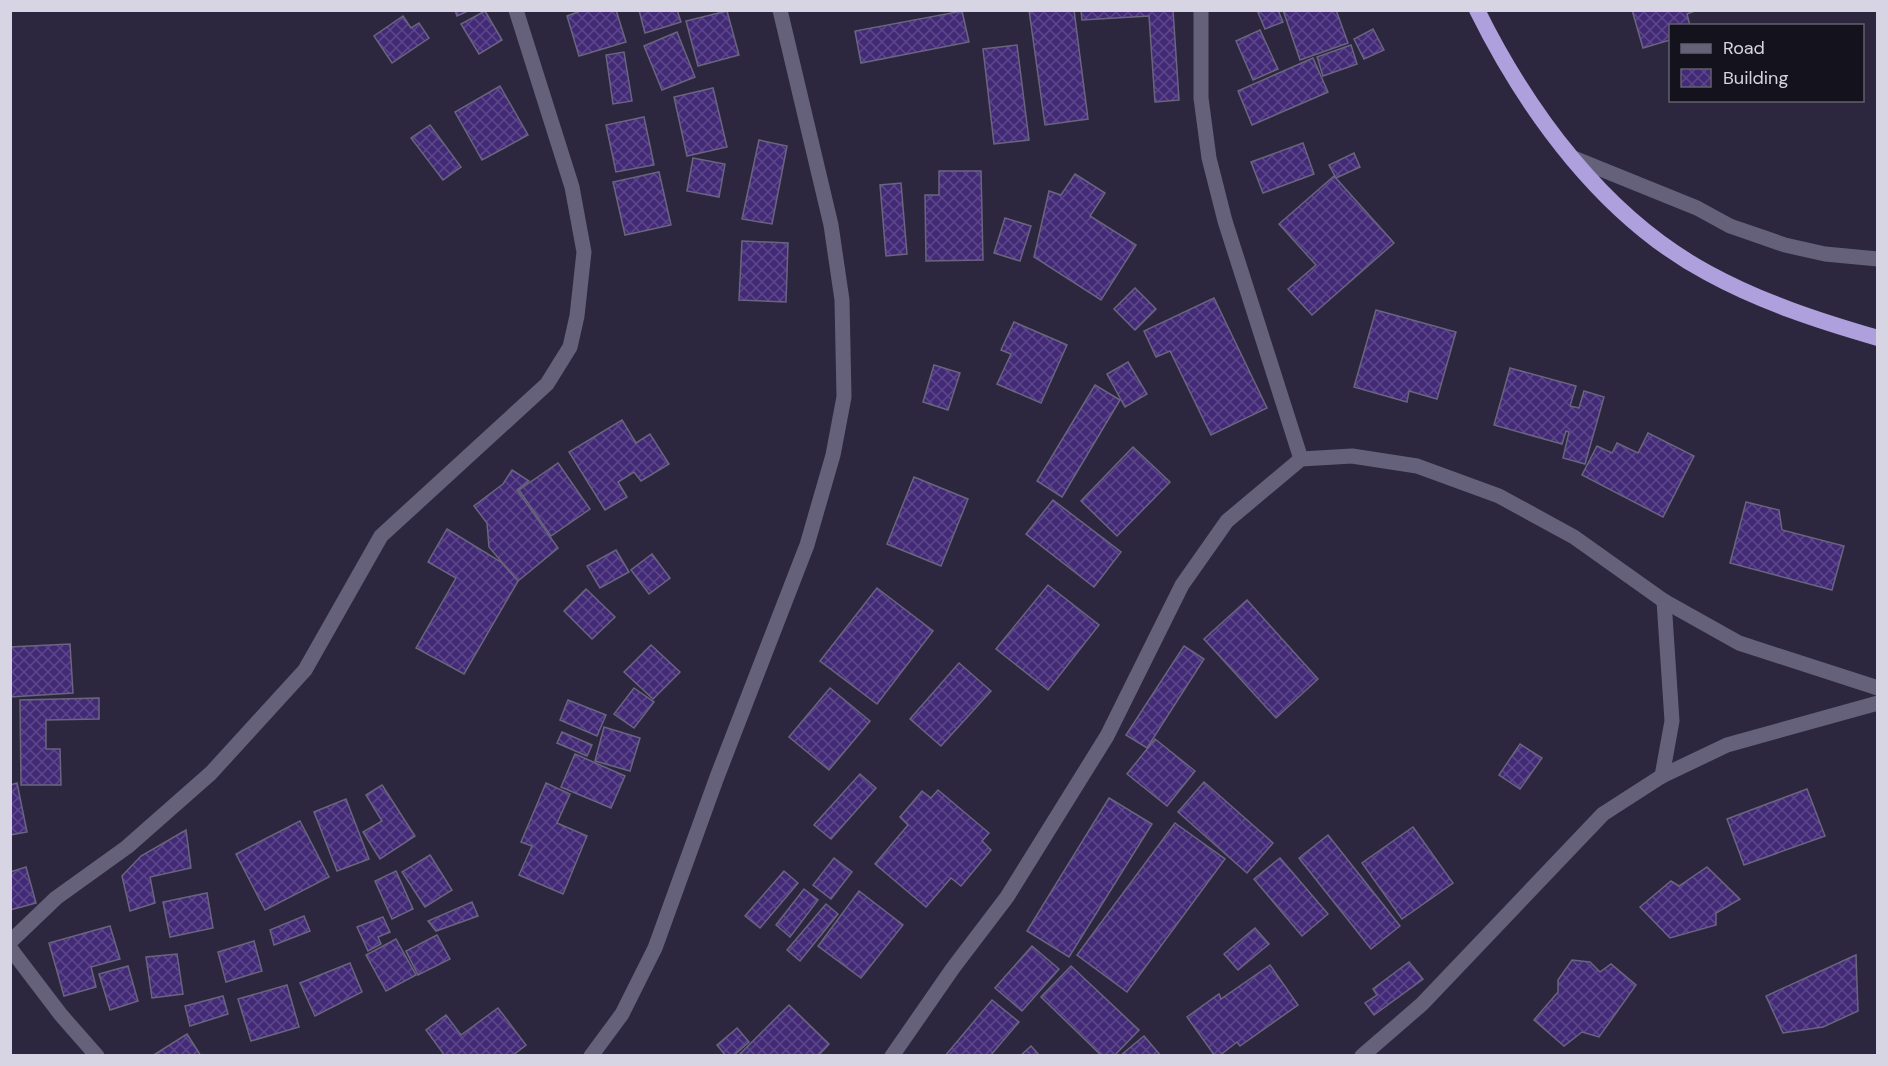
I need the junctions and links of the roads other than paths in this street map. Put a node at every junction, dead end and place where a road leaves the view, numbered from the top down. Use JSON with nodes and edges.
{"nodes":[{"id":1,"x":516,"y":10,"type":"edge"},
{"id":2,"x":780,"y":10,"type":"edge"},
{"id":3,"x":1201,"y":10,"type":"edge"},
{"id":4,"x":1477,"y":10,"type":"edge"},
{"id":5,"x":1571,"y":157,"type":"junction"},
{"id":6,"x":1878,"y":258,"type":"edge"},
{"id":7,"x":1878,"y":338,"type":"edge"},
{"id":8,"x":1301,"y":459,"type":"junction"},
{"id":9,"x":1664,"y":601,"type":"junction"},
{"id":10,"x":1878,"y":688,"type":"edge"},
{"id":11,"x":1878,"y":703,"type":"edge"},
{"id":12,"x":1662,"y":776,"type":"junction"},
{"id":13,"x":10,"y":942,"type":"edge"},
{"id":14,"x":10,"y":948,"type":"edge"},
{"id":15,"x":97,"y":1056,"type":"edge"},
{"id":16,"x":591,"y":1056,"type":"edge"},
{"id":17,"x":892,"y":1056,"type":"edge"},
{"id":18,"x":1362,"y":1056,"type":"edge"}],
"edges":[{"from":1,"to":13,"type":"street"},
{"from":2,"to":16,"type":"street"},
{"from":3,"to":8,"type":"street"},
{"from":4,"to":5,"type":"highway"},
{"from":5,"to":6,"type":"street"},
{"from":5,"to":7,"type":"highway"},
{"from":8,"to":9,"type":"street"},
{"from":8,"to":17,"type":"street"},
{"from":9,"to":10,"type":"street"},
{"from":9,"to":12,"type":"street"},
{"from":11,"to":12,"type":"street"},
{"from":12,"to":18,"type":"street"},
{"from":14,"to":15,"type":"street"}]}
